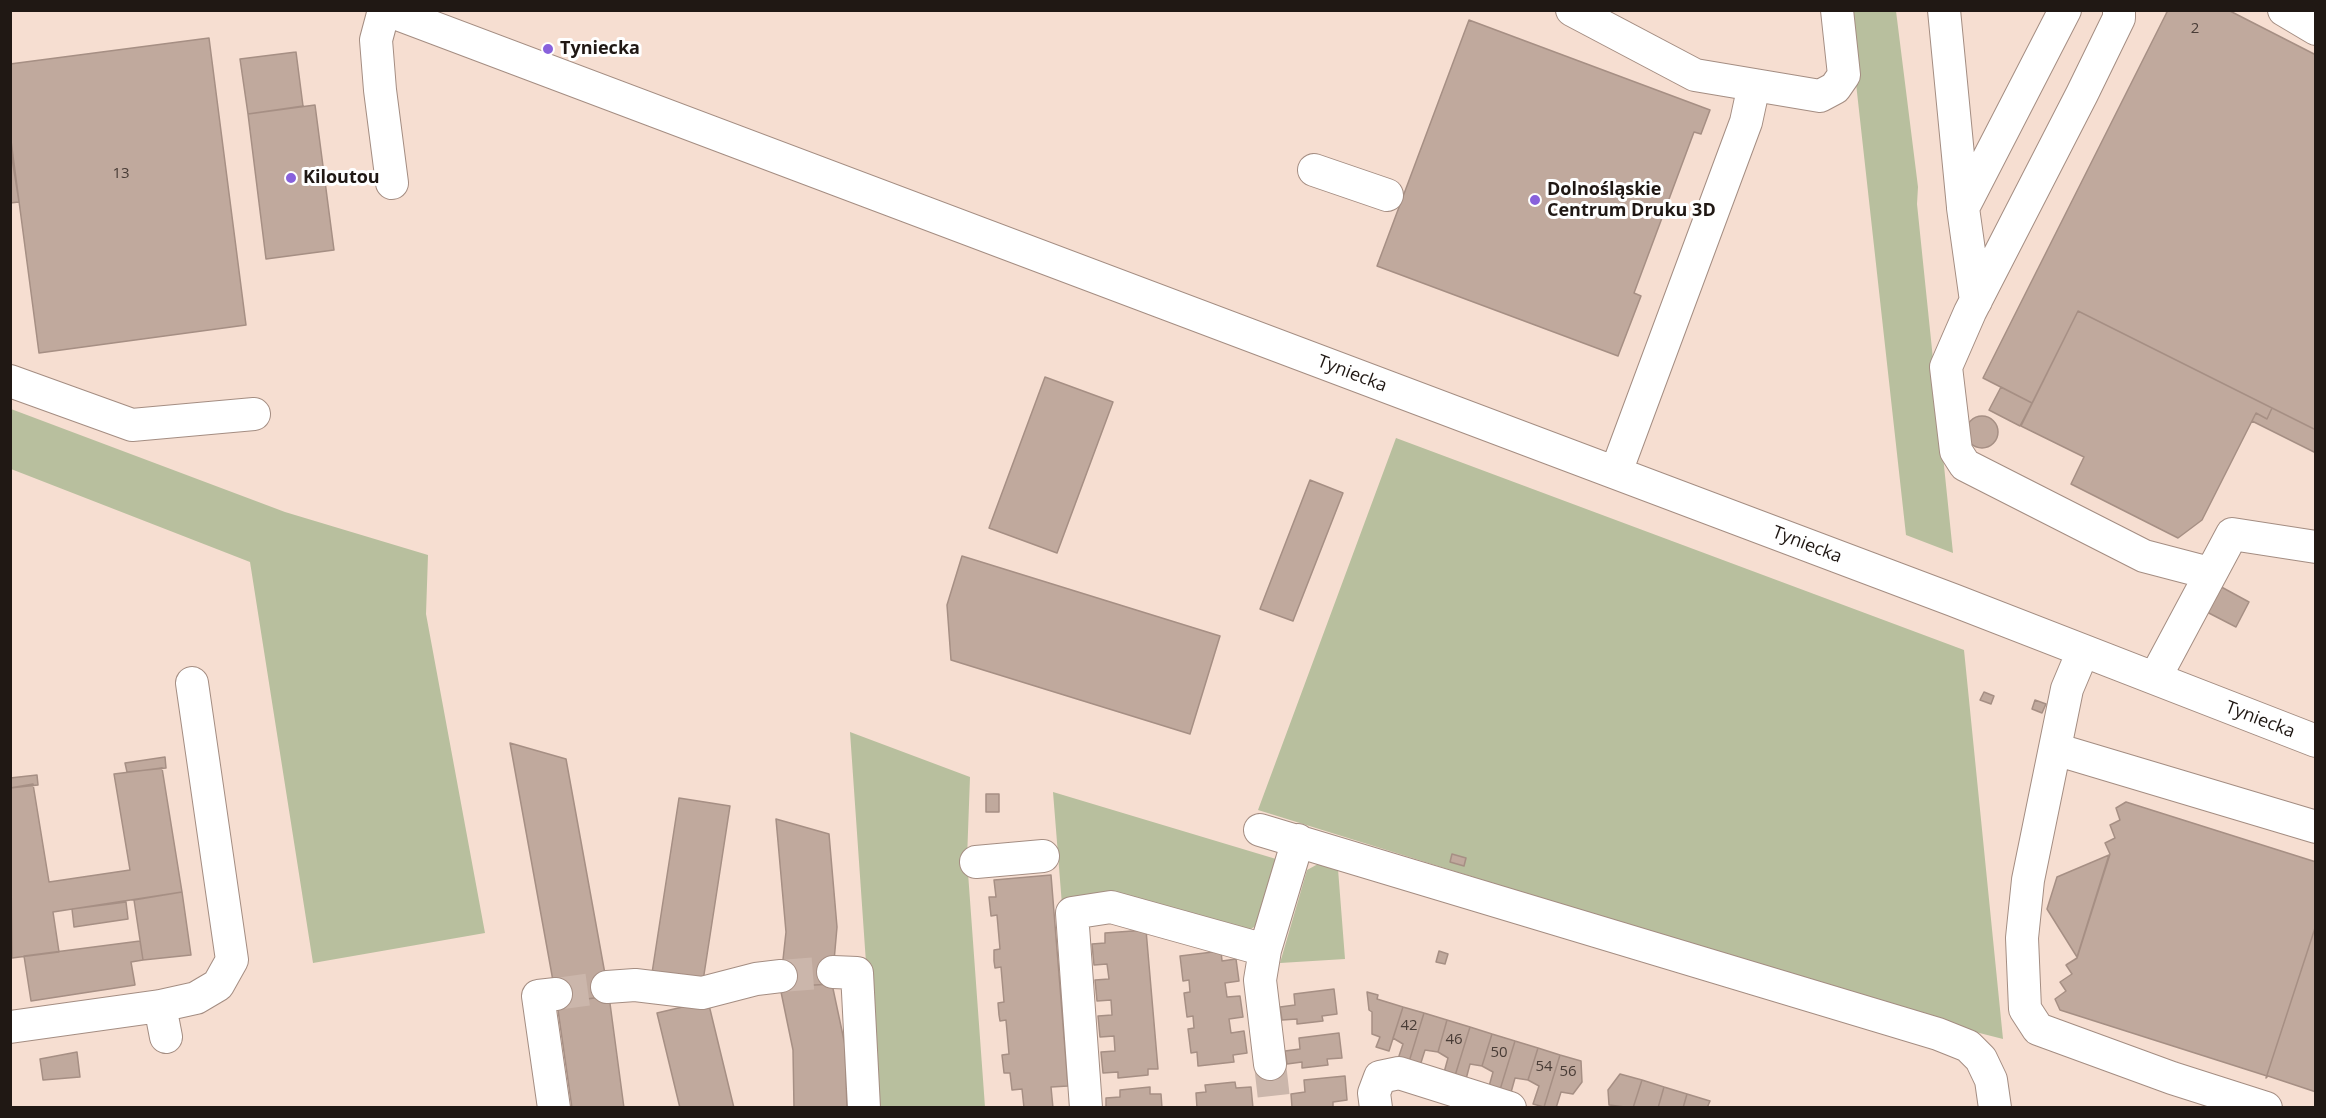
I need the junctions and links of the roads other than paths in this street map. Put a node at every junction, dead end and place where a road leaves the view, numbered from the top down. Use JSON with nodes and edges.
{"nodes":[{"id":1,"x":386,"y":10,"type":"edge"},
{"id":2,"x":1572,"y":10,"type":"edge"},
{"id":3,"x":1837,"y":10,"type":"edge"},
{"id":4,"x":1944,"y":10,"type":"edge"},
{"id":5,"x":2065,"y":10,"type":"edge"},
{"id":6,"x":2119,"y":10,"type":"edge"},
{"id":7,"x":2284,"y":10,"type":"edge"},
{"id":8,"x":2316,"y":29,"type":"edge"},
{"id":9,"x":1754,"y":85,"type":"junction"},
{"id":10,"x":1314,"y":170,"type":"dead end"},
{"id":11,"x":392,"y":183,"type":"dead end"},
{"id":12,"x":1388,"y":195,"type":"dead end"},
{"id":13,"x":1963,"y":208,"type":"junction"},
{"id":14,"x":1968,"y":248,"type":"junction"},
{"id":15,"x":2003,"y":249,"type":"junction"},
{"id":16,"x":1976,"y":301,"type":"junction"},
{"id":17,"x":10,"y":381,"type":"edge"},
{"id":18,"x":254,"y":414,"type":"dead end"},
{"id":19,"x":1616,"y":472,"type":"junction"},
{"id":20,"x":2316,"y":547,"type":"edge"},
{"id":21,"x":2209,"y":573,"type":"junction"},
{"id":22,"x":2083,"y":651,"type":"junction"},
{"id":23,"x":2155,"y":678,"type":"junction"},
{"id":24,"x":192,"y":683,"type":"dead end"},
{"id":25,"x":2316,"y":741,"type":"edge"},
{"id":26,"x":2055,"y":749,"type":"junction"},
{"id":27,"x":2316,"y":827,"type":"edge"},
{"id":28,"x":1260,"y":830,"type":"dead end"},
{"id":29,"x":1298,"y":840,"type":"junction"},
{"id":30,"x":1043,"y":856,"type":"dead end"},
{"id":31,"x":976,"y":862,"type":"dead end"},
{"id":32,"x":1265,"y":950,"type":"junction"},
{"id":33,"x":833,"y":972,"type":"tunnel mouth"},
{"id":34,"x":781,"y":976,"type":"tunnel mouth"},
{"id":35,"x":608,"y":987,"type":"tunnel mouth"},
{"id":36,"x":556,"y":994,"type":"tunnel mouth"},
{"id":37,"x":160,"y":1006,"type":"junction"},
{"id":38,"x":10,"y":1028,"type":"edge"},
{"id":39,"x":166,"y":1037,"type":"dead end"},
{"id":40,"x":1270,"y":1064,"type":"tunnel mouth"},
{"id":41,"x":554,"y":1107,"type":"edge"},
{"id":42,"x":864,"y":1107,"type":"edge"},
{"id":43,"x":1086,"y":1107,"type":"edge"},
{"id":44,"x":1376,"y":1107,"type":"edge"},
{"id":45,"x":1510,"y":1107,"type":"edge"},
{"id":46,"x":1995,"y":1107,"type":"edge"},
{"id":47,"x":2266,"y":1107,"type":"edge"}],
"edges":[{"from":1,"to":11,"type":"street"},
{"from":1,"to":19,"type":"street","name":"Tyniecka"},
{"from":2,"to":9,"type":"street"},
{"from":3,"to":9,"type":"street"},
{"from":4,"to":13,"type":"street"},
{"from":5,"to":13,"type":"street"},
{"from":6,"to":15,"type":"street"},
{"from":7,"to":8,"type":"street"},
{"from":9,"to":19,"type":"street"},
{"from":10,"to":12,"type":"street"},
{"from":13,"to":14,"type":"street"},
{"from":14,"to":15,"type":"street"},
{"from":14,"to":16,"type":"street"},
{"from":15,"to":16,"type":"street"},
{"from":16,"to":21,"type":"street"},
{"from":17,"to":18,"type":"street"},
{"from":19,"to":22,"type":"street","name":"Tyniecka"},
{"from":20,"to":21,"type":"street"},
{"from":21,"to":23,"type":"street"},
{"from":22,"to":23,"type":"street","name":"Tyniecka"},
{"from":22,"to":26,"type":"street"},
{"from":23,"to":25,"type":"street","name":"Tyniecka"},
{"from":24,"to":37,"type":"street"},
{"from":26,"to":27,"type":"street"},
{"from":26,"to":47,"type":"street"},
{"from":28,"to":29,"type":"street"},
{"from":29,"to":32,"type":"street"},
{"from":29,"to":46,"type":"street"},
{"from":30,"to":31,"type":"street"},
{"from":32,"to":40,"type":"street"},
{"from":32,"to":43,"type":"street"},
{"from":33,"to":42,"type":"street"},
{"from":34,"to":35,"type":"street"},
{"from":36,"to":41,"type":"street"},
{"from":37,"to":38,"type":"street"},
{"from":37,"to":39,"type":"street"},
{"from":44,"to":45,"type":"street"}]}
